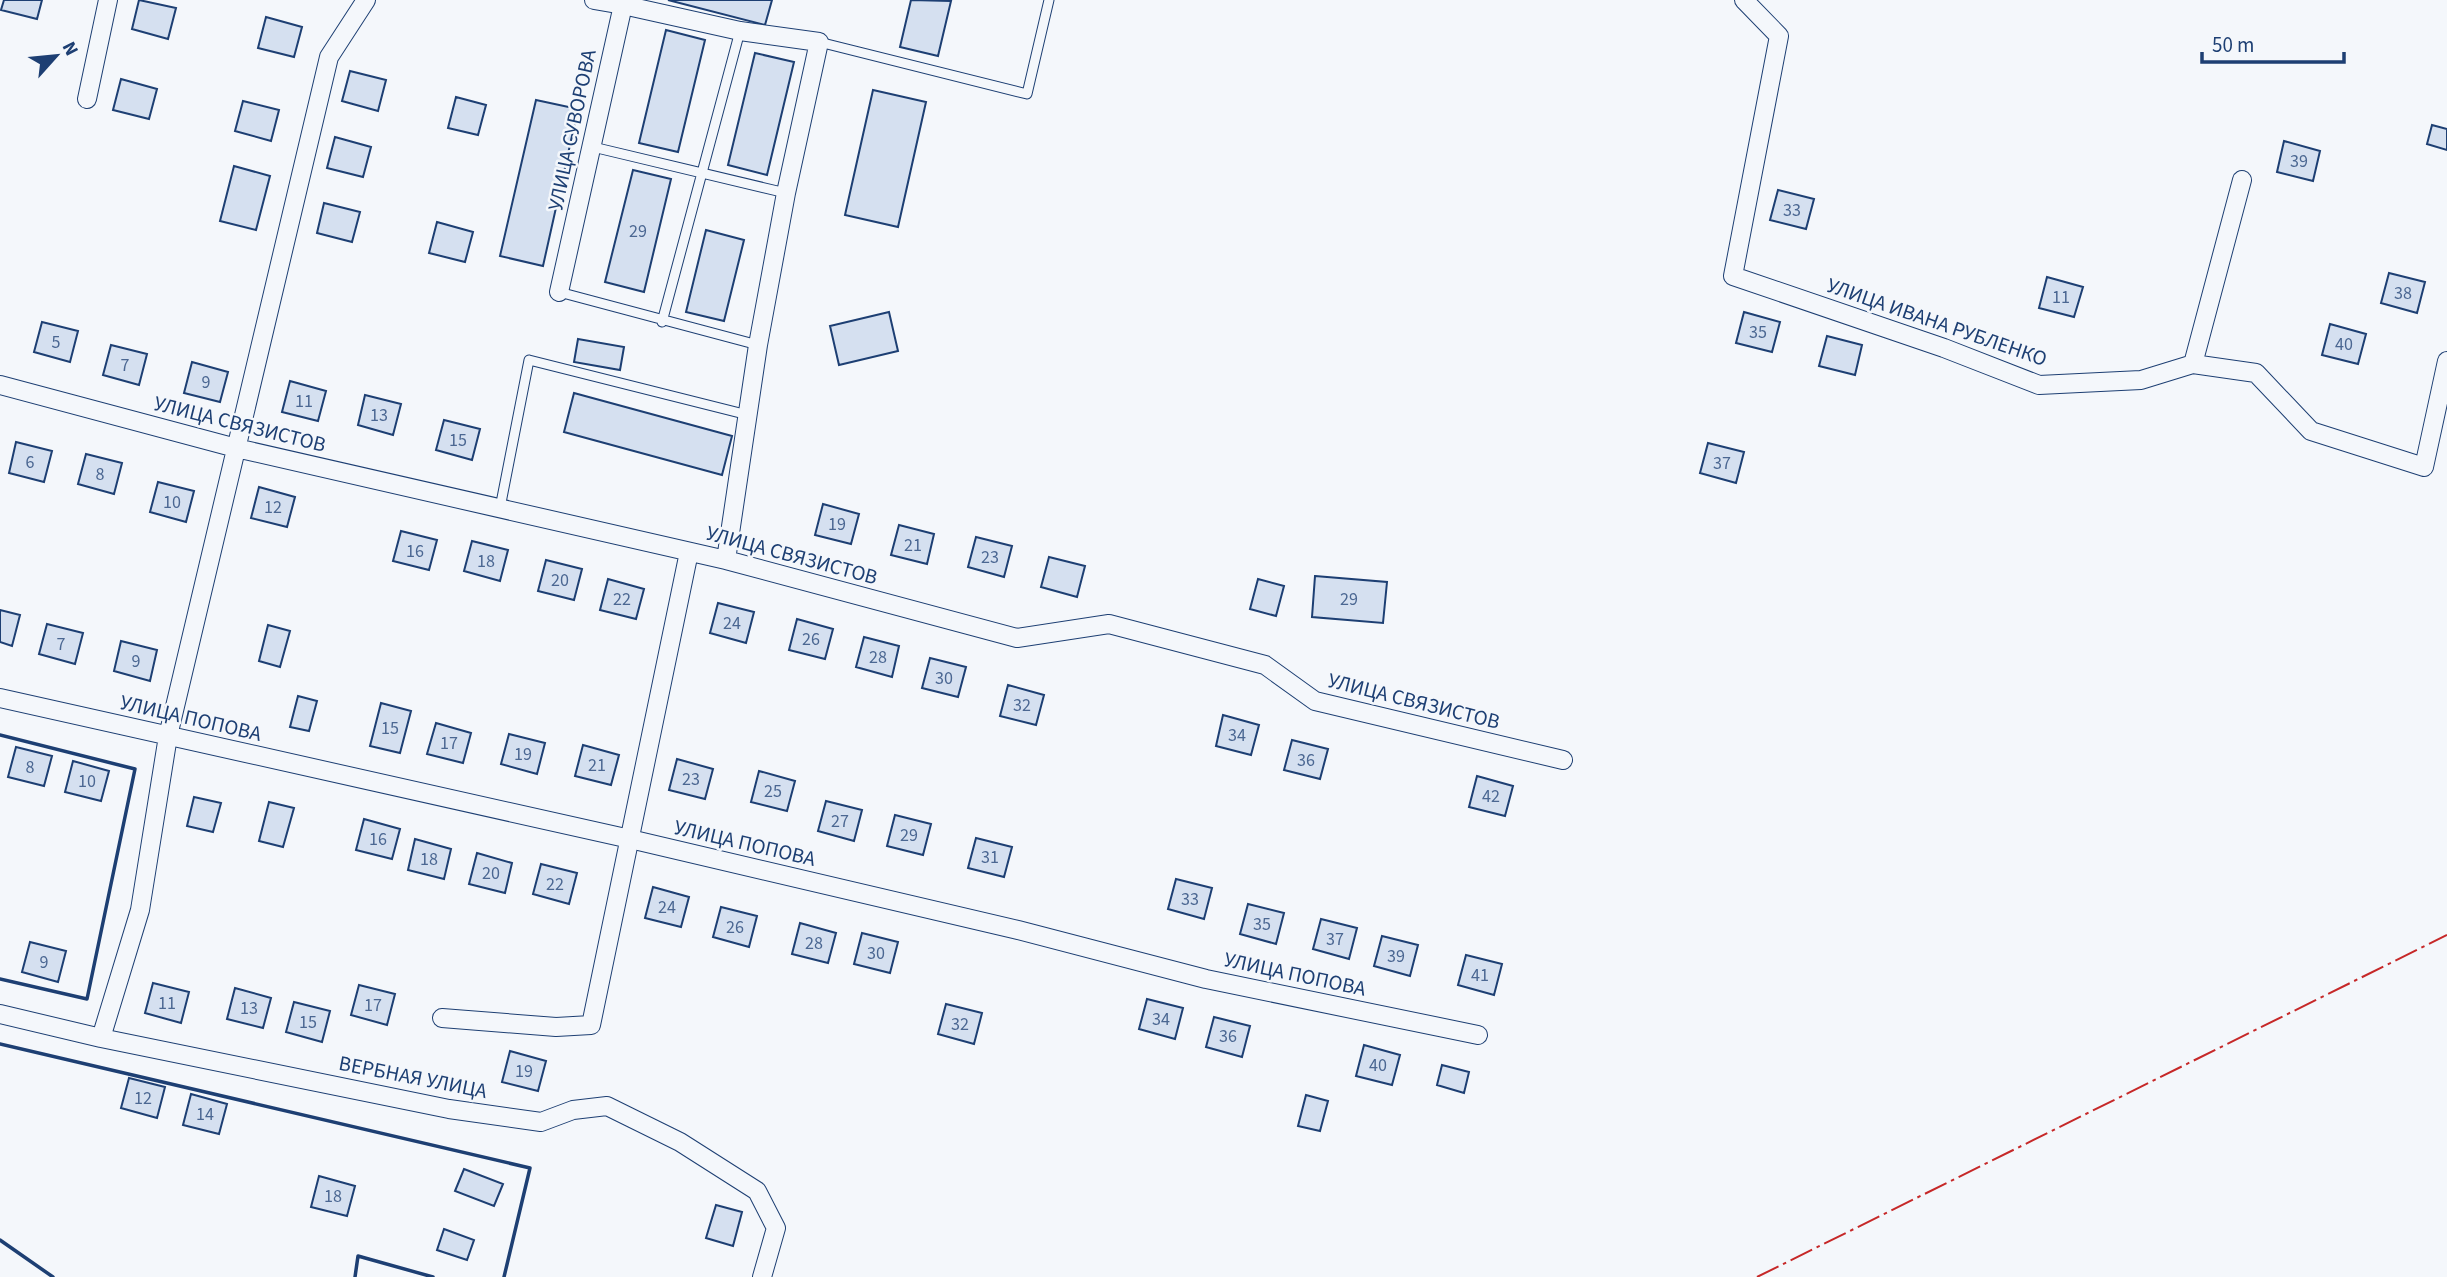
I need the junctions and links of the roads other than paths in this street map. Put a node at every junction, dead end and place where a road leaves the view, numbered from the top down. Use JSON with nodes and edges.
{"nodes":[{"id":1,"x":108,"y":0,"type":"edge"},
{"id":2,"x":366,"y":0,"type":"edge"},
{"id":3,"x":594,"y":0,"type":"edge"},
{"id":4,"x":1049,"y":0,"type":"edge"},
{"id":5,"x":1744,"y":0,"type":"edge"},
{"id":6,"x":622,"y":5,"type":"junction"},
{"id":7,"x":740,"y":31,"type":"junction"},
{"id":8,"x":819,"y":42,"type":"junction"},
{"id":9,"x":87,"y":99,"type":"dead end"},
{"id":10,"x":593,"y":147,"type":"junction"},
{"id":11,"x":702,"y":172,"type":"junction"},
{"id":12,"x":2242,"y":180,"type":"dead end"},
{"id":13,"x":786,"y":193,"type":"junction"},
{"id":14,"x":559,"y":292,"type":"joint"},
{"id":15,"x":662,"y":322,"type":"junction"},
{"id":16,"x":758,"y":345,"type":"junction"},
{"id":17,"x":2447,"y":361,"type":"edge"},
{"id":18,"x":2193,"y":364,"type":"junction"},
{"id":19,"x":0,"y":385,"type":"edge"},
{"id":20,"x":749,"y":415,"type":"junction"},
{"id":21,"x":236,"y":448,"type":"junction"},
{"id":22,"x":500,"y":508,"type":"junction"},
{"id":23,"x":689,"y":551,"type":"junction"},
{"id":24,"x":726,"y":560,"type":"junction"},
{"id":25,"x":0,"y":698,"type":"edge"},
{"id":26,"x":168,"y":736,"type":"junction"},
{"id":27,"x":1563,"y":760,"type":"dead end"},
{"id":28,"x":630,"y":839,"type":"junction"},
{"id":29,"x":0,"y":1014,"type":"edge"},
{"id":30,"x":442,"y":1018,"type":"dead end"},
{"id":31,"x":1478,"y":1035,"type":"dead end"},
{"id":32,"x":101,"y":1038,"type":"junction"},
{"id":33,"x":762,"y":1277,"type":"edge"}],
"edges":[{"from":1,"to":9,"type":"street"},
{"from":2,"to":21,"type":"street"},
{"from":3,"to":6,"type":"street"},
{"from":4,"to":8,"type":"lane"},
{"from":5,"to":18,"type":"street","name":"УЛИЦА ИВАНА РУБЛЕНКО"},
{"from":6,"to":7,"type":"street"},
{"from":6,"to":10,"type":"street","name":"УЛИЦА СУВОРОВА"},
{"from":7,"to":8,"type":"street"},
{"from":7,"to":11,"type":"lane"},
{"from":8,"to":13,"type":"street"},
{"from":10,"to":11,"type":"lane"},
{"from":10,"to":14,"type":"street","name":"УЛИЦА СУВОРОВА"},
{"from":11,"to":13,"type":"lane"},
{"from":11,"to":15,"type":"lane"},
{"from":12,"to":18,"type":"street"},
{"from":13,"to":16,"type":"street"},
{"from":14,"to":15,"type":"lane"},
{"from":15,"to":16,"type":"lane"},
{"from":16,"to":20,"type":"street"},
{"from":17,"to":18,"type":"street","name":"УЛИЦА ИВАНА РУБЛЕНКО"},
{"from":19,"to":21,"type":"street","name":"УЛИЦА СВЯЗИСТОВ"},
{"from":20,"to":22,"type":"lane"},
{"from":20,"to":24,"type":"street"},
{"from":21,"to":22,"type":"street","name":"УЛИЦА СВЯЗИСТОВ"},
{"from":21,"to":26,"type":"street"},
{"from":22,"to":23,"type":"street","name":"УЛИЦА СВЯЗИСТОВ"},
{"from":23,"to":24,"type":"street","name":"УЛИЦА СВЯЗИСТОВ"},
{"from":23,"to":28,"type":"street"},
{"from":24,"to":27,"type":"street","name":"УЛИЦА СВЯЗИСТОВ"},
{"from":25,"to":26,"type":"street","name":"УЛИЦА ПОПОВА"},
{"from":26,"to":28,"type":"street","name":"УЛИЦА ПОПОВА"},
{"from":26,"to":32,"type":"street"},
{"from":28,"to":30,"type":"street"},
{"from":28,"to":31,"type":"street","name":"УЛИЦА ПОПОВА"},
{"from":29,"to":32,"type":"street","name":"ВЕРБНАЯ УЛИЦА"},
{"from":32,"to":33,"type":"street","name":"ВЕРБНАЯ УЛИЦА"}]}
